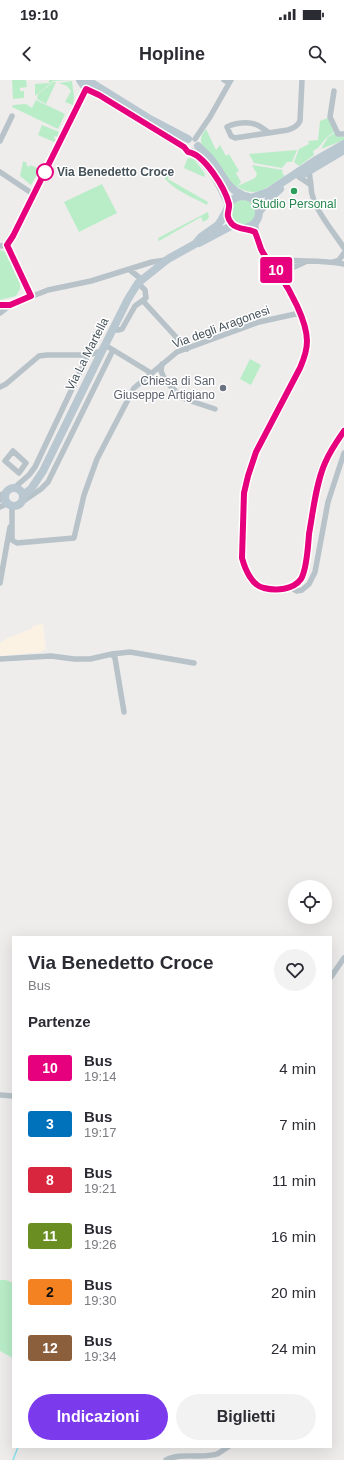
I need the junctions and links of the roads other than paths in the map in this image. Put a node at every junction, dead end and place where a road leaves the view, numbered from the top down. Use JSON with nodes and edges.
{"nodes":[{"id":1,"x":80,"y":80,"type":"edge"},
{"id":2,"x":302,"y":80,"type":"edge"},
{"id":3,"x":228,"y":81,"type":"edge"},
{"id":4,"x":88,"y":84,"type":"edge"},
{"id":5,"x":334,"y":91,"type":"dead end"},
{"id":6,"x":12,"y":116,"type":"dead end"},
{"id":7,"x":268,"y":132,"type":"junction"},
{"id":8,"x":344,"y":134,"type":"edge"},
{"id":9,"x":0,"y":141,"type":"edge"},
{"id":10,"x":193,"y":144,"type":"junction"},
{"id":11,"x":344,"y":144,"type":"edge"},
{"id":12,"x":344,"y":150,"type":"edge"},
{"id":13,"x":309,"y":171,"type":"junction"},
{"id":14,"x":0,"y":172,"type":"edge"},
{"id":15,"x":299,"y":177,"type":"junction"},
{"id":16,"x":311,"y":184,"type":"junction"},
{"id":17,"x":33,"y":194,"type":"junction"},
{"id":18,"x":248,"y":197,"type":"junction"},
{"id":19,"x":228,"y":207,"type":"junction"},
{"id":20,"x":259,"y":212,"type":"junction"},
{"id":21,"x":233,"y":225,"type":"junction"},
{"id":22,"x":251,"y":230,"type":"junction"},
{"id":23,"x":195,"y":244,"type":"junction"},
{"id":24,"x":7,"y":245,"type":"junction"},
{"id":25,"x":0,"y":246,"type":"edge"},
{"id":26,"x":344,"y":248,"type":"edge"},
{"id":27,"x":344,"y":253,"type":"edge"},
{"id":28,"x":267,"y":258,"type":"junction"},
{"id":29,"x":168,"y":259,"type":"junction"},
{"id":30,"x":307,"y":262,"type":"junction"},
{"id":31,"x":333,"y":262,"type":"junction"},
{"id":32,"x":344,"y":264,"type":"edge"},
{"id":33,"x":130,"y":270,"type":"junction"},
{"id":34,"x":280,"y":276,"type":"junction"},
{"id":35,"x":140,"y":281,"type":"junction"},
{"id":36,"x":31,"y":296,"type":"junction"},
{"id":37,"x":142,"y":301,"type":"junction"},
{"id":38,"x":0,"y":305,"type":"edge"},
{"id":39,"x":10,"y":305,"type":"junction"},
{"id":40,"x":0,"y":313,"type":"edge"},
{"id":41,"x":300,"y":313,"type":"junction"},
{"id":42,"x":113,"y":330,"type":"junction"},
{"id":43,"x":103,"y":348,"type":"junction"},
{"id":44,"x":187,"y":349,"type":"junction"},
{"id":45,"x":113,"y":350,"type":"junction"},
{"id":46,"x":88,"y":355,"type":"junction"},
{"id":47,"x":162,"y":364,"type":"junction"},
{"id":48,"x":140,"y":366,"type":"junction"},
{"id":49,"x":151,"y":373,"type":"junction"},
{"id":50,"x":139,"y":383,"type":"junction"},
{"id":51,"x":0,"y":386,"type":"edge"},
{"id":52,"x":215,"y":409,"type":"dead end"},
{"id":53,"x":344,"y":432,"type":"edge"},
{"id":54,"x":344,"y":453,"type":"edge"},
{"id":55,"x":38,"y":485,"type":"junction"},
{"id":56,"x":14,"y":488,"type":"junction"},
{"id":57,"x":25,"y":497,"type":"junction"},
{"id":58,"x":4,"y":500,"type":"edge"},
{"id":59,"x":12,"y":524,"type":"junction"},
{"id":60,"x":1,"y":573,"type":"edge"},
{"id":61,"x":0,"y":583,"type":"edge"},
{"id":62,"x":290,"y":587,"type":"junction"},
{"id":63,"x":112,"y":654,"type":"junction"},
{"id":64,"x":0,"y":659,"type":"edge"},
{"id":65,"x":194,"y":663,"type":"dead end"},
{"id":66,"x":124,"y":712,"type":"dead end"},
{"id":67,"x":344,"y":958,"type":"edge"},
{"id":68,"x":332,"y":975,"type":"edge"},
{"id":69,"x":0,"y":1095,"type":"edge"},
{"id":70,"x":12,"y":1096,"type":"edge"},
{"id":71,"x":226,"y":1448,"type":"edge"},
{"id":72,"x":166,"y":1460,"type":"edge"}],
"edges":[{"from":1,"to":4,"type":"street"},
{"from":2,"to":7,"type":"street"},
{"from":3,"to":10,"type":"street"},
{"from":4,"to":10,"type":"street"},
{"from":4,"to":10,"type":"street"},
{"from":4,"to":17,"type":"street"},
{"from":5,"to":8,"type":"street"},
{"from":6,"to":9,"type":"street"},
{"from":7,"to":7,"type":"street"},
{"from":10,"to":18,"type":"street"},
{"from":10,"to":19,"type":"street"},
{"from":11,"to":18,"type":"street"},
{"from":12,"to":13,"type":"street"},
{"from":13,"to":15,"type":"street"},
{"from":13,"to":16,"type":"street"},
{"from":14,"to":17,"type":"street"},
{"from":15,"to":16,"type":"street"},
{"from":15,"to":20,"type":"street"},
{"from":16,"to":26,"type":"street"},
{"from":17,"to":24,"type":"street"},
{"from":18,"to":19,"type":"street"},
{"from":18,"to":20,"type":"street"},
{"from":19,"to":21,"type":"street"},
{"from":19,"to":23,"type":"street","name":"Via La Martella"},
{"from":20,"to":22,"type":"street"},
{"from":21,"to":22,"type":"street"},
{"from":21,"to":23,"type":"street","name":"Via La Martella"},
{"from":22,"to":28,"type":"street"},
{"from":23,"to":29,"type":"street","name":"Via La Martella"},
{"from":24,"to":25,"type":"street"},
{"from":24,"to":36,"type":"street"},
{"from":27,"to":31,"type":"street"},
{"from":28,"to":30,"type":"street"},
{"from":28,"to":34,"type":"street"},
{"from":29,"to":33,"type":"street"},
{"from":29,"to":35,"type":"street","name":"Via La Martella"},
{"from":30,"to":31,"type":"street"},
{"from":30,"to":34,"type":"street"},
{"from":31,"to":32,"type":"street"},
{"from":33,"to":35,"type":"street"},
{"from":33,"to":36,"type":"street"},
{"from":34,"to":41,"type":"street"},
{"from":35,"to":37,"type":"street"},
{"from":35,"to":42,"type":"street","name":"Via La Martella"},
{"from":36,"to":39,"type":"street"},
{"from":37,"to":42,"type":"street"},
{"from":37,"to":44,"type":"street"},
{"from":38,"to":39,"type":"street"},
{"from":39,"to":40,"type":"street"},
{"from":41,"to":44,"type":"street","name":"Via degli Aragonesi"},
{"from":41,"to":62,"type":"street"},
{"from":42,"to":43,"type":"street","name":"Via La Martella"},
{"from":43,"to":45,"type":"street"},
{"from":43,"to":46,"type":"street"},
{"from":43,"to":55,"type":"street","name":"Via La Martella"},
{"from":44,"to":47,"type":"street","name":"Via degli Aragonesi"},
{"from":45,"to":48,"type":"street"},
{"from":45,"to":55,"type":"street"},
{"from":46,"to":51,"type":"street"},
{"from":46,"to":56,"type":"street"},
{"from":47,"to":49,"type":"street","name":"Via degli Aragonesi"},
{"from":47,"to":52,"type":"street"},
{"from":48,"to":49,"type":"street"},
{"from":48,"to":50,"type":"street"},
{"from":49,"to":50,"type":"street","name":"Via degli Aragonesi"},
{"from":50,"to":59,"type":"street","name":"Via degli Aragonesi"},
{"from":53,"to":62,"type":"street"},
{"from":54,"to":62,"type":"street"},
{"from":55,"to":57,"type":"street","name":"Via La Martella"},
{"from":56,"to":57,"type":"street"},
{"from":56,"to":58,"type":"street"},
{"from":57,"to":58,"type":"street"},
{"from":58,"to":59,"type":"street","name":"Via degli Aragonesi"},
{"from":59,"to":60,"type":"street"},
{"from":60,"to":61,"type":"street"},
{"from":63,"to":64,"type":"street"},
{"from":63,"to":65,"type":"street"},
{"from":63,"to":66,"type":"street"},
{"from":67,"to":68,"type":"street"},
{"from":69,"to":70,"type":"street"},
{"from":71,"to":72,"type":"street"}]}
